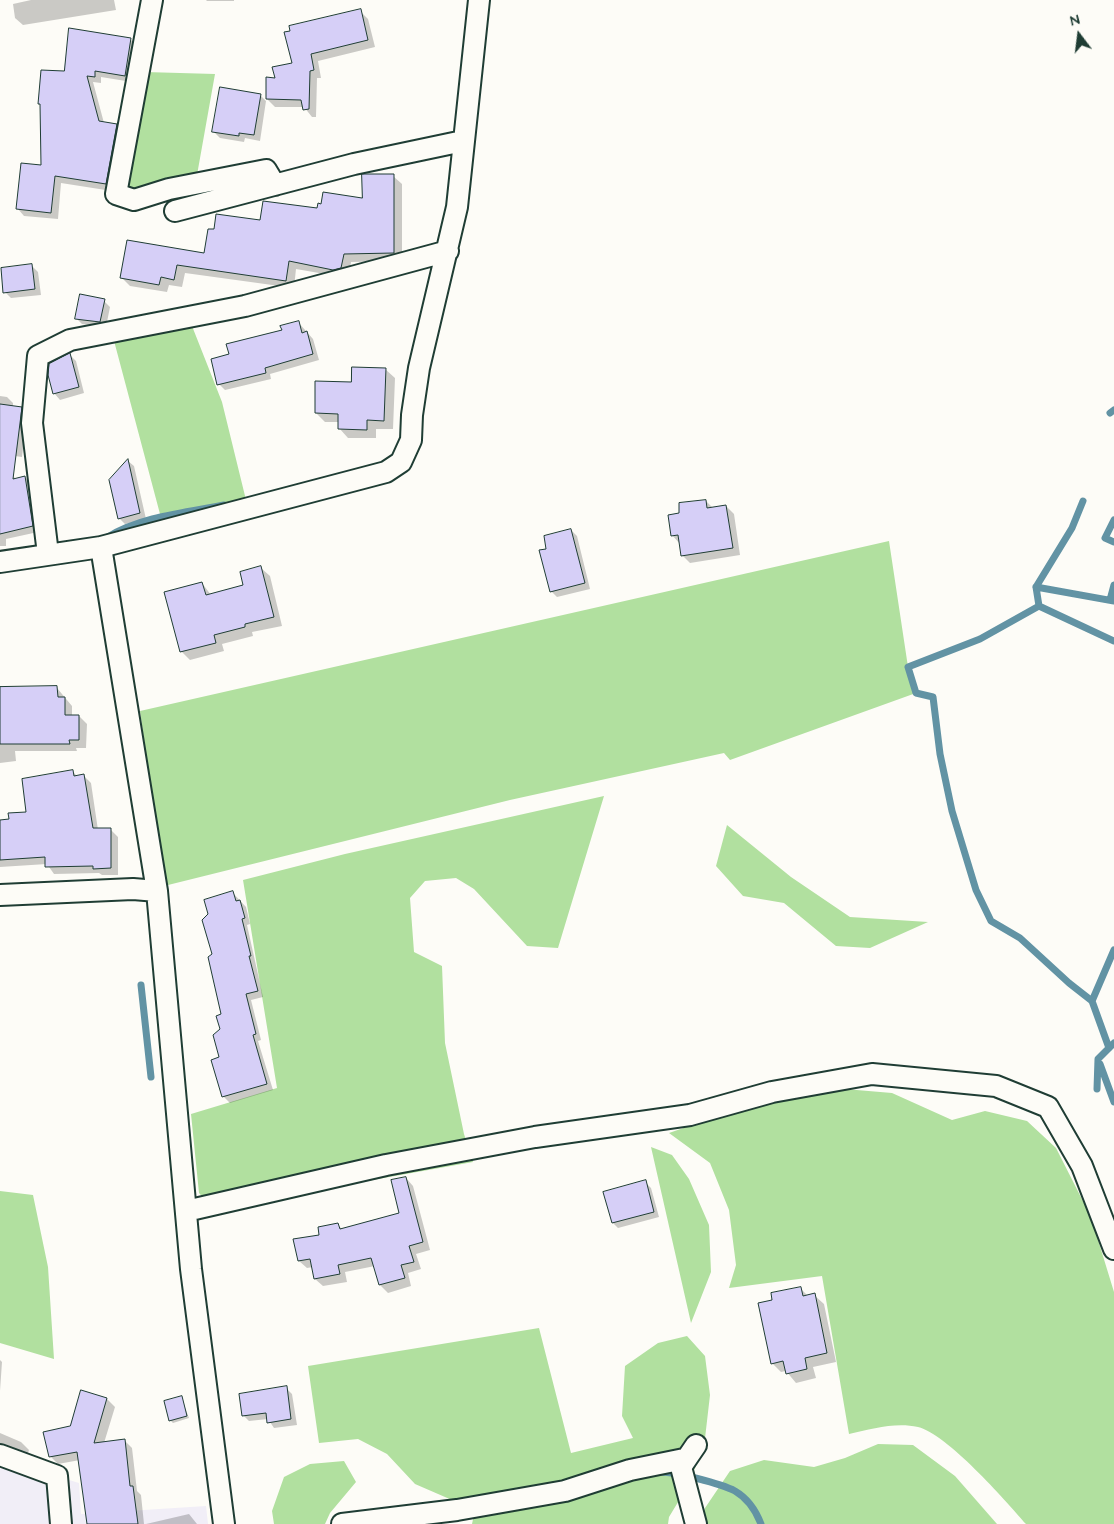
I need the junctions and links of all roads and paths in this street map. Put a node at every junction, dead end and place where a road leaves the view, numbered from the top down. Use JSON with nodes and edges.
{"nodes":[{"id":1,"x":152,"y":0,"type":"edge"},
{"id":2,"x":478,"y":0,"type":"edge"},
{"id":3,"x":463,"y":141,"type":"junction"},
{"id":4,"x":275,"y":185,"type":"junction"},
{"id":5,"x":175,"y":211,"type":"dead end"},
{"id":6,"x":448,"y":251,"type":"junction"},
{"id":7,"x":101,"y":547,"type":"junction"},
{"id":8,"x":48,"y":554,"type":"junction"},
{"id":9,"x":0,"y":562,"type":"edge"},
{"id":10,"x":157,"y":892,"type":"junction"},
{"id":11,"x":0,"y":895,"type":"edge"},
{"id":12,"x":186,"y":1211,"type":"junction"},
{"id":13,"x":1114,"y":1249,"type":"edge"},
{"id":14,"x":0,"y":1455,"type":"edge"},
{"id":15,"x":61,"y":1524,"type":"edge"},
{"id":16,"x":224,"y":1524,"type":"edge"},
{"id":17,"x":342,"y":1524,"type":"edge"},
{"id":18,"x":696,"y":1524,"type":"edge"}],
"edges":[{"from":1,"to":4,"type":"street"},
{"from":2,"to":3,"type":"street"},
{"from":3,"to":4,"type":"street"},
{"from":3,"to":6,"type":"street"},
{"from":4,"to":5,"type":"street"},
{"from":6,"to":7,"type":"street"},
{"from":6,"to":8,"type":"street"},
{"from":7,"to":8,"type":"street"},
{"from":7,"to":10,"type":"street"},
{"from":8,"to":9,"type":"street"},
{"from":10,"to":11,"type":"street"},
{"from":10,"to":12,"type":"street"},
{"from":12,"to":13,"type":"street"},
{"from":12,"to":16,"type":"street"},
{"from":14,"to":15,"type":"street"},
{"from":17,"to":18,"type":"street"}]}
